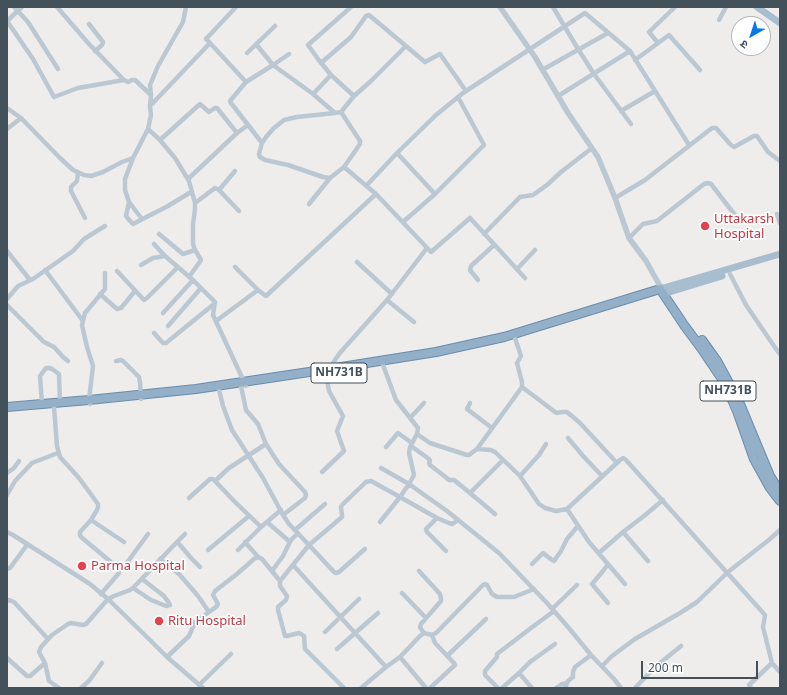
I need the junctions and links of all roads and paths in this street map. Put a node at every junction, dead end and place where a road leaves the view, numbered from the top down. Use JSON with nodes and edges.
{"nodes":[{"id":1,"x":22,"y":7,"type":"edge"},
{"id":2,"x":57,"y":7,"type":"edge"},
{"id":3,"x":186,"y":7,"type":"edge"},
{"id":4,"x":234,"y":7,"type":"edge"},
{"id":5,"x":351,"y":7,"type":"edge"},
{"id":6,"x":500,"y":7,"type":"edge"},
{"id":7,"x":554,"y":7,"type":"edge"},
{"id":8,"x":675,"y":7,"type":"edge"},
{"id":9,"x":726,"y":7,"type":"edge"},
{"id":10,"x":758,"y":7,"type":"edge"},
{"id":11,"x":765,"y":7,"type":"edge"},
{"id":12,"x":16,"y":9,"type":"edge"},
{"id":13,"x":780,"y":18,"type":"edge"},
{"id":14,"x":719,"y":20,"type":"dead end"},
{"id":15,"x":7,"y":21,"type":"edge"},
{"id":16,"x":780,"y":23,"type":"edge"},
{"id":17,"x":89,"y":24,"type":"dead end"},
{"id":18,"x":275,"y":26,"type":"dead end"},
{"id":19,"x":565,"y":27,"type":"junction"},
{"id":20,"x":608,"y":32,"type":"junction"},
{"id":21,"x":210,"y":43,"type":"junction"},
{"id":22,"x":256,"y":44,"type":"junction"},
{"id":23,"x":658,"y":44,"type":"junction"},
{"id":24,"x":406,"y":46,"type":"junction"},
{"id":25,"x":578,"y":49,"type":"junction"},
{"id":26,"x":530,"y":50,"type":"junction"},
{"id":27,"x":95,"y":51,"type":"junction"},
{"id":28,"x":630,"y":52,"type":"junction"},
{"id":29,"x":247,"y":54,"type":"dead end"},
{"id":30,"x":289,"y":54,"type":"dead end"},
{"id":31,"x":635,"y":60,"type":"junction"},
{"id":32,"x":321,"y":63,"type":"junction"},
{"id":33,"x":273,"y":65,"type":"junction"},
{"id":34,"x":58,"y":69,"type":"dead end"},
{"id":35,"x":542,"y":70,"type":"junction"},
{"id":36,"x":700,"y":70,"type":"dead end"},
{"id":37,"x":594,"y":74,"type":"junction"},
{"id":38,"x":331,"y":75,"type":"junction"},
{"id":39,"x":124,"y":80,"type":"junction"},
{"id":40,"x":246,"y":82,"type":"junction"},
{"id":41,"x":466,"y":91,"type":"junction"},
{"id":42,"x":655,"y":91,"type":"junction"},
{"id":43,"x":313,"y":94,"type":"junction"},
{"id":44,"x":151,"y":95,"type":"junction"},
{"id":45,"x":354,"y":96,"type":"junction"},
{"id":46,"x":558,"y":96,"type":"junction"},
{"id":47,"x":458,"y":97,"type":"junction"},
{"id":48,"x":150,"y":106,"type":"junction"},
{"id":49,"x":7,"y":108,"type":"edge"},
{"id":50,"x":621,"y":111,"type":"junction"},
{"id":51,"x":335,"y":112,"type":"junction"},
{"id":52,"x":341,"y":112,"type":"junction"},
{"id":53,"x":21,"y":118,"type":"junction"},
{"id":54,"x":631,"y":124,"type":"dead end"},
{"id":55,"x":248,"y":125,"type":"junction"},
{"id":56,"x":7,"y":128,"type":"edge"},
{"id":57,"x":148,"y":129,"type":"junction"},
{"id":58,"x":237,"y":134,"type":"junction"},
{"id":59,"x":160,"y":140,"type":"junction"},
{"id":60,"x":262,"y":143,"type":"junction"},
{"id":61,"x":689,"y":145,"type":"junction"},
{"id":62,"x":592,"y":148,"type":"junction"},
{"id":63,"x":397,"y":153,"type":"junction"},
{"id":64,"x":133,"y":158,"type":"junction"},
{"id":65,"x":780,"y":162,"type":"edge"},
{"id":66,"x":344,"y":167,"type":"junction"},
{"id":67,"x":235,"y":171,"type":"dead end"},
{"id":68,"x":78,"y":172,"type":"junction"},
{"id":69,"x":330,"y":178,"type":"junction"},
{"id":70,"x":188,"y":179,"type":"junction"},
{"id":71,"x":367,"y":185,"type":"junction"},
{"id":72,"x":219,"y":190,"type":"junction"},
{"id":73,"x":191,"y":192,"type":"junction"},
{"id":74,"x":376,"y":194,"type":"junction"},
{"id":75,"x":435,"y":194,"type":"junction"},
{"id":76,"x":615,"y":198,"type":"junction"},
{"id":77,"x":129,"y":202,"type":"junction"},
{"id":78,"x":194,"y":203,"type":"junction"},
{"id":79,"x":309,"y":204,"type":"dead end"},
{"id":80,"x":239,"y":211,"type":"dead end"},
{"id":81,"x":777,"y":214,"type":"dead end"},
{"id":82,"x":735,"y":215,"type":"dead end"},
{"id":83,"x":85,"y":218,"type":"dead end"},
{"id":84,"x":142,"y":219,"type":"junction"},
{"id":85,"x":403,"y":222,"type":"junction"},
{"id":86,"x":780,"y":223,"type":"edge"},
{"id":87,"x":105,"y":226,"type":"dead end"},
{"id":88,"x":159,"y":234,"type":"dead end"},
{"id":89,"x":484,"y":234,"type":"junction"},
{"id":90,"x":629,"y":238,"type":"junction"},
{"id":91,"x":154,"y":244,"type":"dead end"},
{"id":92,"x":494,"y":245,"type":"junction"},
{"id":93,"x":428,"y":248,"type":"junction"},
{"id":94,"x":195,"y":250,"type":"junction"},
{"id":95,"x":535,"y":250,"type":"dead end"},
{"id":96,"x":7,"y":251,"type":"edge"},
{"id":97,"x":780,"y":254,"type":"edge"},
{"id":98,"x":165,"y":256,"type":"junction"},
{"id":99,"x":780,"y":259,"type":"edge"},
{"id":100,"x":357,"y":262,"type":"dead end"},
{"id":101,"x":141,"y":265,"type":"dead end"},
{"id":102,"x":178,"y":267,"type":"junction"},
{"id":103,"x":235,"y":267,"type":"dead end"},
{"id":104,"x":517,"y":269,"type":"junction"},
{"id":105,"x":45,"y":270,"type":"junction"},
{"id":106,"x":117,"y":271,"type":"dead end"},
{"id":107,"x":105,"y":273,"type":"dead end"},
{"id":108,"x":730,"y":274,"type":"junction"},
{"id":109,"x":189,"y":277,"type":"junction"},
{"id":110,"x":526,"y":278,"type":"dead end"},
{"id":111,"x":30,"y":280,"type":"junction"},
{"id":112,"x":193,"y":280,"type":"junction"},
{"id":113,"x":478,"y":280,"type":"dead end"},
{"id":114,"x":201,"y":288,"type":"junction"},
{"id":115,"x":258,"y":290,"type":"junction"},
{"id":116,"x":663,"y":290,"type":"junction"},
{"id":117,"x":135,"y":291,"type":"junction"},
{"id":118,"x":100,"y":294,"type":"junction"},
{"id":119,"x":392,"y":294,"type":"junction"},
{"id":120,"x":7,"y":299,"type":"edge"},
{"id":121,"x":387,"y":300,"type":"junction"},
{"id":122,"x":214,"y":304,"type":"junction"},
{"id":123,"x":7,"y":305,"type":"edge"},
{"id":124,"x":163,"y":312,"type":"dead end"},
{"id":125,"x":83,"y":321,"type":"junction"},
{"id":126,"x":216,"y":321,"type":"junction"},
{"id":127,"x":414,"y":322,"type":"dead end"},
{"id":128,"x":168,"y":326,"type":"dead end"},
{"id":129,"x":154,"y":334,"type":"dead end"},
{"id":130,"x":515,"y":338,"type":"junction"},
{"id":131,"x":780,"y":354,"type":"edge"},
{"id":132,"x":68,"y":361,"type":"dead end"},
{"id":133,"x":116,"y":361,"type":"dead end"},
{"id":134,"x":383,"y":365,"type":"junction"},
{"id":135,"x":327,"y":372,"type":"junction"},
{"id":136,"x":244,"y":385,"type":"junction"},
{"id":137,"x":522,"y":387,"type":"junction"},
{"id":138,"x":219,"y":390,"type":"junction"},
{"id":139,"x":142,"y":397,"type":"junction"},
{"id":140,"x":89,"y":402,"type":"junction"},
{"id":141,"x":424,"y":403,"type":"dead end"},
{"id":142,"x":470,"y":403,"type":"dead end"},
{"id":143,"x":42,"y":404,"type":"junction"},
{"id":144,"x":57,"y":405,"type":"junction"},
{"id":145,"x":7,"y":407,"type":"edge"},
{"id":146,"x":7,"y":411,"type":"edge"},
{"id":147,"x":410,"y":418,"type":"junction"},
{"id":148,"x":492,"y":428,"type":"junction"},
{"id":149,"x":417,"y":434,"type":"junction"},
{"id":150,"x":568,"y":438,"type":"dead end"},
{"id":151,"x":266,"y":444,"type":"junction"},
{"id":152,"x":412,"y":444,"type":"junction"},
{"id":153,"x":546,"y":444,"type":"dead end"},
{"id":154,"x":386,"y":447,"type":"dead end"},
{"id":155,"x":477,"y":449,"type":"junction"},
{"id":156,"x":58,"y":453,"type":"junction"},
{"id":157,"x":249,"y":456,"type":"junction"},
{"id":158,"x":503,"y":460,"type":"junction"},
{"id":159,"x":19,"y":461,"type":"dead end"},
{"id":160,"x":617,"y":463,"type":"junction"},
{"id":161,"x":381,"y":468,"type":"dead end"},
{"id":162,"x":322,"y":472,"type":"dead end"},
{"id":163,"x":7,"y":473,"type":"edge"},
{"id":164,"x":520,"y":476,"type":"junction"},
{"id":165,"x":602,"y":476,"type":"junction"},
{"id":166,"x":215,"y":481,"type":"junction"},
{"id":167,"x":409,"y":484,"type":"junction"},
{"id":168,"x":780,"y":492,"type":"edge"},
{"id":169,"x":470,"y":493,"type":"junction"},
{"id":170,"x":7,"y":495,"type":"edge"},
{"id":171,"x":189,"y":498,"type":"dead end"},
{"id":172,"x":400,"y":498,"type":"junction"},
{"id":173,"x":663,"y":500,"type":"junction"},
{"id":174,"x":780,"y":501,"type":"edge"},
{"id":175,"x":325,"y":504,"type":"dead end"},
{"id":176,"x":567,"y":509,"type":"junction"},
{"id":177,"x":281,"y":510,"type":"junction"},
{"id":178,"x":495,"y":514,"type":"dead end"},
{"id":179,"x":283,"y":515,"type":"junction"},
{"id":180,"x":249,"y":516,"type":"junction"},
{"id":181,"x":437,"y":518,"type":"junction"},
{"id":182,"x":91,"y":520,"type":"junction"},
{"id":183,"x":458,"y":520,"type":"junction"},
{"id":184,"x":267,"y":522,"type":"junction"},
{"id":185,"x":380,"y":522,"type":"dead end"},
{"id":186,"x":578,"y":526,"type":"junction"},
{"id":187,"x":261,"y":527,"type":"junction"},
{"id":188,"x":780,"y":530,"type":"edge"},
{"id":189,"x":296,"y":531,"type":"junction"},
{"id":190,"x":7,"y":532,"type":"edge"},
{"id":191,"x":623,"y":532,"type":"junction"},
{"id":192,"x":148,"y":534,"type":"dead end"},
{"id":193,"x":185,"y":534,"type":"dead end"},
{"id":194,"x":124,"y":542,"type":"dead end"},
{"id":195,"x":245,"y":542,"type":"junction"},
{"id":196,"x":290,"y":542,"type":"junction"},
{"id":197,"x":176,"y":543,"type":"junction"},
{"id":198,"x":28,"y":545,"type":"junction"},
{"id":199,"x":309,"y":545,"type":"junction"},
{"id":200,"x":365,"y":549,"type":"dead end"},
{"id":201,"x":208,"y":550,"type":"dead end"},
{"id":202,"x":238,"y":550,"type":"dead end"},
{"id":203,"x":446,"y":551,"type":"dead end"},
{"id":204,"x":599,"y":553,"type":"junction"},
{"id":205,"x":258,"y":557,"type":"junction"},
{"id":206,"x":160,"y":559,"type":"junction"},
{"id":207,"x":648,"y":561,"type":"dead end"},
{"id":208,"x":532,"y":564,"type":"dead end"},
{"id":209,"x":608,"y":564,"type":"junction"},
{"id":210,"x":293,"y":565,"type":"junction"},
{"id":211,"x":200,"y":567,"type":"dead end"},
{"id":212,"x":7,"y":569,"type":"edge"},
{"id":213,"x":119,"y":570,"type":"junction"},
{"id":214,"x":272,"y":571,"type":"junction"},
{"id":215,"x":419,"y":571,"type":"dead end"},
{"id":216,"x":728,"y":572,"type":"junction"},
{"id":217,"x":142,"y":579,"type":"junction"},
{"id":218,"x":280,"y":581,"type":"junction"},
{"id":219,"x":625,"y":584,"type":"dead end"},
{"id":220,"x":577,"y":585,"type":"dead end"},
{"id":221,"x":133,"y":588,"type":"junction"},
{"id":222,"x":534,"y":589,"type":"junction"},
{"id":223,"x":402,"y":593,"type":"dead end"},
{"id":224,"x":101,"y":594,"type":"junction"},
{"id":225,"x":359,"y":598,"type":"dead end"},
{"id":226,"x":108,"y":600,"type":"junction"},
{"id":227,"x":7,"y":601,"type":"edge"},
{"id":228,"x":608,"y":603,"type":"dead end"},
{"id":229,"x":553,"y":610,"type":"junction"},
{"id":230,"x":209,"y":612,"type":"junction"},
{"id":231,"x":378,"y":614,"type":"dead end"},
{"id":232,"x":340,"y":617,"type":"junction"},
{"id":233,"x":426,"y":618,"type":"junction"},
{"id":234,"x":486,"y":619,"type":"dead end"},
{"id":235,"x":325,"y":632,"type":"dead end"},
{"id":236,"x":424,"y":633,"type":"junction"},
{"id":237,"x":356,"y":634,"type":"junction"},
{"id":238,"x":432,"y":635,"type":"junction"},
{"id":239,"x":48,"y":639,"type":"junction"},
{"id":240,"x":555,"y":644,"type":"dead end"},
{"id":241,"x":681,"y":646,"type":"dead end"},
{"id":242,"x":337,"y":649,"type":"dead end"},
{"id":243,"x":231,"y":654,"type":"dead end"},
{"id":244,"x":591,"y":655,"type":"junction"},
{"id":245,"x":447,"y":656,"type":"junction"},
{"id":246,"x":400,"y":657,"type":"junction"},
{"id":247,"x":7,"y":658,"type":"edge"},
{"id":248,"x":167,"y":658,"type":"junction"},
{"id":249,"x":102,"y":662,"type":"dead end"},
{"id":250,"x":45,"y":663,"type":"junction"},
{"id":251,"x":772,"y":663,"type":"junction"},
{"id":252,"x":602,"y":666,"type":"junction"},
{"id":253,"x":386,"y":667,"type":"junction"},
{"id":254,"x":780,"y":672,"type":"edge"},
{"id":255,"x":519,"y":673,"type":"junction"},
{"id":256,"x":201,"y":686,"type":"edge"},
{"id":257,"x":566,"y":686,"type":"edge"},
{"id":258,"x":748,"y":687,"type":"edge"},
{"id":259,"x":59,"y":688,"type":"edge"},
{"id":260,"x":81,"y":688,"type":"edge"},
{"id":261,"x":344,"y":688,"type":"edge"},
{"id":262,"x":361,"y":688,"type":"edge"},
{"id":263,"x":426,"y":688,"type":"edge"},
{"id":264,"x":430,"y":688,"type":"edge"},
{"id":265,"x":498,"y":688,"type":"edge"},
{"id":266,"x":502,"y":688,"type":"edge"},
{"id":267,"x":532,"y":688,"type":"edge"},
{"id":268,"x":556,"y":688,"type":"edge"},
{"id":269,"x":621,"y":688,"type":"edge"},
{"id":270,"x":635,"y":688,"type":"edge"}],
"edges":[{"from":1,"to":12,"type":"street"},
{"from":2,"to":27,"type":"street"},
{"from":3,"to":44,"type":"street"},
{"from":4,"to":21,"type":"street"},
{"from":5,"to":32,"type":"street"},
{"from":6,"to":26,"type":"street"},
{"from":7,"to":19,"type":"street"},
{"from":8,"to":23,"type":"street"},
{"from":9,"to":14,"type":"street"},
{"from":10,"to":16,"type":"main road"},
{"from":11,"to":13,"type":"main road"},
{"from":12,"to":15,"type":"street"},
{"from":12,"to":34,"type":"street"},
{"from":15,"to":39,"type":"street"},
{"from":17,"to":27,"type":"street"},
{"from":18,"to":22,"type":"street"},
{"from":19,"to":20,"type":"street"},
{"from":19,"to":25,"type":"street"},
{"from":19,"to":26,"type":"street"},
{"from":20,"to":25,"type":"street"},
{"from":20,"to":28,"type":"street"},
{"from":21,"to":40,"type":"street"},
{"from":21,"to":48,"type":"street"},
{"from":22,"to":29,"type":"street"},
{"from":22,"to":33,"type":"street"},
{"from":23,"to":31,"type":"street"},
{"from":23,"to":36,"type":"street"},
{"from":24,"to":32,"type":"street"},
{"from":24,"to":41,"type":"street"},
{"from":24,"to":45,"type":"street"},
{"from":25,"to":35,"type":"street"},
{"from":25,"to":37,"type":"street"},
{"from":26,"to":35,"type":"street"},
{"from":26,"to":41,"type":"street"},
{"from":27,"to":39,"type":"street"},
{"from":28,"to":31,"type":"street"},
{"from":28,"to":37,"type":"street"},
{"from":30,"to":33,"type":"street"},
{"from":31,"to":42,"type":"street"},
{"from":32,"to":38,"type":"street"},
{"from":33,"to":40,"type":"street"},
{"from":33,"to":43,"type":"street"},
{"from":35,"to":46,"type":"street"},
{"from":37,"to":46,"type":"street"},
{"from":37,"to":50,"type":"street"},
{"from":38,"to":43,"type":"street"},
{"from":38,"to":45,"type":"street"},
{"from":39,"to":44,"type":"street"},
{"from":40,"to":55,"type":"street"},
{"from":41,"to":47,"type":"street"},
{"from":42,"to":50,"type":"street"},
{"from":42,"to":61,"type":"street"},
{"from":43,"to":51,"type":"street"},
{"from":44,"to":48,"type":"street"},
{"from":45,"to":52,"type":"street"},
{"from":46,"to":62,"type":"street"},
{"from":47,"to":63,"type":"street"},
{"from":47,"to":75,"type":"street"},
{"from":48,"to":57,"type":"street"},
{"from":49,"to":53,"type":"street"},
{"from":50,"to":54,"type":"street"},
{"from":51,"to":52,"type":"street"},
{"from":51,"to":60,"type":"street"},
{"from":52,"to":66,"type":"street"},
{"from":53,"to":56,"type":"street"},
{"from":53,"to":68,"type":"street"},
{"from":55,"to":58,"type":"street"},
{"from":55,"to":60,"type":"street"},
{"from":57,"to":59,"type":"street"},
{"from":57,"to":64,"type":"street"},
{"from":58,"to":59,"type":"street"},
{"from":58,"to":70,"type":"street"},
{"from":59,"to":70,"type":"street"},
{"from":60,"to":69,"type":"street"},
{"from":61,"to":65,"type":"street"},
{"from":61,"to":76,"type":"street"},
{"from":62,"to":76,"type":"street"},
{"from":62,"to":89,"type":"street"},
{"from":63,"to":71,"type":"street"},
{"from":63,"to":75,"type":"street"},
{"from":64,"to":68,"type":"street"},
{"from":64,"to":77,"type":"street"},
{"from":66,"to":69,"type":"street"},
{"from":66,"to":71,"type":"street"},
{"from":67,"to":72,"type":"street"},
{"from":68,"to":83,"type":"street"},
{"from":69,"to":79,"type":"street"},
{"from":70,"to":73,"type":"street"},
{"from":71,"to":74,"type":"street"},
{"from":72,"to":78,"type":"street"},
{"from":72,"to":80,"type":"street"},
{"from":73,"to":78,"type":"street"},
{"from":73,"to":84,"type":"street"},
{"from":74,"to":85,"type":"street"},
{"from":74,"to":115,"type":"street"},
{"from":75,"to":85,"type":"street"},
{"from":76,"to":90,"type":"street"},
{"from":77,"to":84,"type":"street"},
{"from":77,"to":84,"type":"street"},
{"from":78,"to":94,"type":"street"},
{"from":81,"to":86,"type":"street"},
{"from":82,"to":90,"type":"street"},
{"from":85,"to":93,"type":"street"},
{"from":87,"to":105,"type":"street"},
{"from":88,"to":94,"type":"street"},
{"from":89,"to":92,"type":"street"},
{"from":89,"to":93,"type":"street"},
{"from":90,"to":116,"type":"street"},
{"from":91,"to":98,"type":"street"},
{"from":92,"to":104,"type":"street"},
{"from":92,"to":113,"type":"street"},
{"from":93,"to":119,"type":"street"},
{"from":94,"to":109,"type":"street"},
{"from":95,"to":104,"type":"street"},
{"from":96,"to":111,"type":"street"},
{"from":97,"to":116,"type":"main road"},
{"from":98,"to":101,"type":"street"},
{"from":98,"to":102,"type":"street"},
{"from":99,"to":108,"type":"main road"},
{"from":100,"to":119,"type":"street"},
{"from":102,"to":109,"type":"street"},
{"from":102,"to":117,"type":"street"},
{"from":103,"to":115,"type":"street"},
{"from":104,"to":110,"type":"street"},
{"from":105,"to":111,"type":"street"},
{"from":105,"to":125,"type":"street"},
{"from":106,"to":117,"type":"street"},
{"from":107,"to":118,"type":"street"},
{"from":108,"to":116,"type":"main road"},
{"from":108,"to":131,"type":"street"},
{"from":109,"to":112,"type":"street"},
{"from":111,"to":120,"type":"street"},
{"from":112,"to":114,"type":"street"},
{"from":112,"to":124,"type":"street"},
{"from":114,"to":122,"type":"street"},
{"from":114,"to":128,"type":"street"},
{"from":115,"to":126,"type":"street"},
{"from":116,"to":130,"type":"highway","number":"NH731B"},
{"from":116,"to":135,"type":"highway","number":"NH731B"},
{"from":116,"to":168,"type":"highway"},
{"from":116,"to":174,"type":"highway","number":"NH731B"},
{"from":117,"to":118,"type":"street"},
{"from":118,"to":125,"type":"street"},
{"from":119,"to":121,"type":"street"},
{"from":121,"to":127,"type":"street"},
{"from":121,"to":135,"type":"street"},
{"from":122,"to":126,"type":"street"},
{"from":122,"to":129,"type":"street"},
{"from":123,"to":132,"type":"street"},
{"from":125,"to":140,"type":"street"},
{"from":126,"to":136,"type":"street"},
{"from":130,"to":134,"type":"highway","number":"NH731B"},
{"from":130,"to":137,"type":"street"},
{"from":133,"to":139,"type":"street"},
{"from":134,"to":135,"type":"highway","number":"NH731B"},
{"from":134,"to":147,"type":"street"},
{"from":135,"to":136,"type":"highway","number":"NH731B"},
{"from":135,"to":162,"type":"street"},
{"from":136,"to":138,"type":"highway","number":"NH731B"},
{"from":136,"to":139,"type":"highway","number":"NH731B"},
{"from":136,"to":151,"type":"street"},
{"from":137,"to":148,"type":"street"},
{"from":137,"to":160,"type":"street"},
{"from":138,"to":139,"type":"highway","number":"NH731B"},
{"from":138,"to":157,"type":"street"},
{"from":139,"to":140,"type":"highway","number":"NH731B"},
{"from":140,"to":144,"type":"highway","number":"NH731B"},
{"from":141,"to":147,"type":"street"},
{"from":142,"to":148,"type":"street"},
{"from":143,"to":144,"type":"highway","number":"NH731B"},
{"from":143,"to":144,"type":"street"},
{"from":143,"to":145,"type":"highway","number":"NH731B"},
{"from":144,"to":146,"type":"highway","number":"NH731B"},
{"from":144,"to":156,"type":"street"},
{"from":147,"to":149,"type":"street"},
{"from":148,"to":155,"type":"street"},
{"from":149,"to":152,"type":"street"},
{"from":149,"to":155,"type":"street"},
{"from":150,"to":165,"type":"street"},
{"from":151,"to":157,"type":"street"},
{"from":151,"to":179,"type":"street"},
{"from":152,"to":154,"type":"street"},
{"from":152,"to":167,"type":"street"},
{"from":152,"to":169,"type":"street"},
{"from":153,"to":164,"type":"street"},
{"from":155,"to":158,"type":"street"},
{"from":156,"to":170,"type":"street"},
{"from":156,"to":182,"type":"street"},
{"from":157,"to":166,"type":"street"},
{"from":157,"to":177,"type":"street"},
{"from":158,"to":164,"type":"street"},
{"from":158,"to":169,"type":"street"},
{"from":159,"to":163,"type":"street"},
{"from":160,"to":165,"type":"street"},
{"from":160,"to":173,"type":"street"},
{"from":161,"to":167,"type":"street"},
{"from":164,"to":176,"type":"street"},
{"from":165,"to":176,"type":"street"},
{"from":166,"to":171,"type":"street"},
{"from":166,"to":180,"type":"street"},
{"from":167,"to":172,"type":"street"},
{"from":167,"to":183,"type":"street"},
{"from":169,"to":178,"type":"street"},
{"from":172,"to":181,"type":"street"},
{"from":172,"to":185,"type":"street"},
{"from":172,"to":199,"type":"street"},
{"from":173,"to":191,"type":"street"},
{"from":173,"to":216,"type":"street"},
{"from":175,"to":189,"type":"street"},
{"from":176,"to":186,"type":"street"},
{"from":177,"to":179,"type":"street"},
{"from":177,"to":184,"type":"street"},
{"from":179,"to":189,"type":"street"},
{"from":180,"to":187,"type":"street"},
{"from":180,"to":201,"type":"street"},
{"from":181,"to":183,"type":"street"},
{"from":181,"to":203,"type":"street"},
{"from":182,"to":194,"type":"street"},
{"from":182,"to":213,"type":"street"},
{"from":183,"to":222,"type":"street"},
{"from":184,"to":187,"type":"street"},
{"from":184,"to":196,"type":"street"},
{"from":186,"to":204,"type":"street"},
{"from":186,"to":208,"type":"street"},
{"from":187,"to":195,"type":"street"},
{"from":188,"to":216,"type":"street"},
{"from":189,"to":196,"type":"street"},
{"from":189,"to":199,"type":"street"},
{"from":190,"to":198,"type":"street"},
{"from":191,"to":204,"type":"street"},
{"from":191,"to":207,"type":"street"},
{"from":192,"to":213,"type":"street"},
{"from":193,"to":197,"type":"street"},
{"from":195,"to":202,"type":"street"},
{"from":195,"to":205,"type":"street"},
{"from":196,"to":214,"type":"street"},
{"from":197,"to":206,"type":"street"},
{"from":197,"to":211,"type":"street"},
{"from":198,"to":212,"type":"street"},
{"from":198,"to":224,"type":"street"},
{"from":199,"to":200,"type":"street"},
{"from":199,"to":210,"type":"street"},
{"from":204,"to":209,"type":"street"},
{"from":205,"to":214,"type":"street"},
{"from":205,"to":230,"type":"street"},
{"from":206,"to":217,"type":"street"},
{"from":206,"to":230,"type":"street"},
{"from":209,"to":219,"type":"street"},
{"from":209,"to":228,"type":"street"},
{"from":210,"to":218,"type":"street"},
{"from":210,"to":232,"type":"street"},
{"from":213,"to":224,"type":"street"},
{"from":214,"to":218,"type":"street"},
{"from":215,"to":233,"type":"street"},
{"from":216,"to":251,"type":"street"},
{"from":216,"to":252,"type":"street"},
{"from":217,"to":221,"type":"street"},
{"from":217,"to":221,"type":"street"},
{"from":218,"to":261,"type":"street"},
{"from":220,"to":229,"type":"street"},
{"from":221,"to":226,"type":"street"},
{"from":222,"to":229,"type":"street"},
{"from":222,"to":238,"type":"street"},
{"from":223,"to":233,"type":"street"},
{"from":224,"to":226,"type":"street"},
{"from":225,"to":232,"type":"street"},
{"from":226,"to":239,"type":"street"},
{"from":226,"to":248,"type":"street"},
{"from":227,"to":239,"type":"street"},
{"from":229,"to":244,"type":"street"},
{"from":229,"to":265,"type":"street"},
{"from":230,"to":248,"type":"street"},
{"from":231,"to":237,"type":"street"},
{"from":232,"to":235,"type":"street"},
{"from":232,"to":237,"type":"street"},
{"from":233,"to":236,"type":"street"},
{"from":234,"to":245,"type":"street"},
{"from":236,"to":238,"type":"street"},
{"from":236,"to":246,"type":"street"},
{"from":237,"to":242,"type":"street"},
{"from":237,"to":253,"type":"street"},
{"from":238,"to":245,"type":"street"},
{"from":239,"to":250,"type":"street"},
{"from":240,"to":255,"type":"street"},
{"from":241,"to":270,"type":"street"},
{"from":243,"to":256,"type":"street"},
{"from":244,"to":252,"type":"street"},
{"from":244,"to":257,"type":"street"},
{"from":245,"to":264,"type":"street"},
{"from":246,"to":253,"type":"street"},
{"from":246,"to":263,"type":"street"},
{"from":247,"to":250,"type":"street"},
{"from":248,"to":256,"type":"street"},
{"from":249,"to":260,"type":"street"},
{"from":250,"to":259,"type":"street"},
{"from":251,"to":254,"type":"street"},
{"from":251,"to":258,"type":"street"},
{"from":252,"to":269,"type":"street"},
{"from":253,"to":262,"type":"street"},
{"from":255,"to":266,"type":"street"},
{"from":255,"to":267,"type":"street"},
{"from":257,"to":268,"type":"street"}]}
